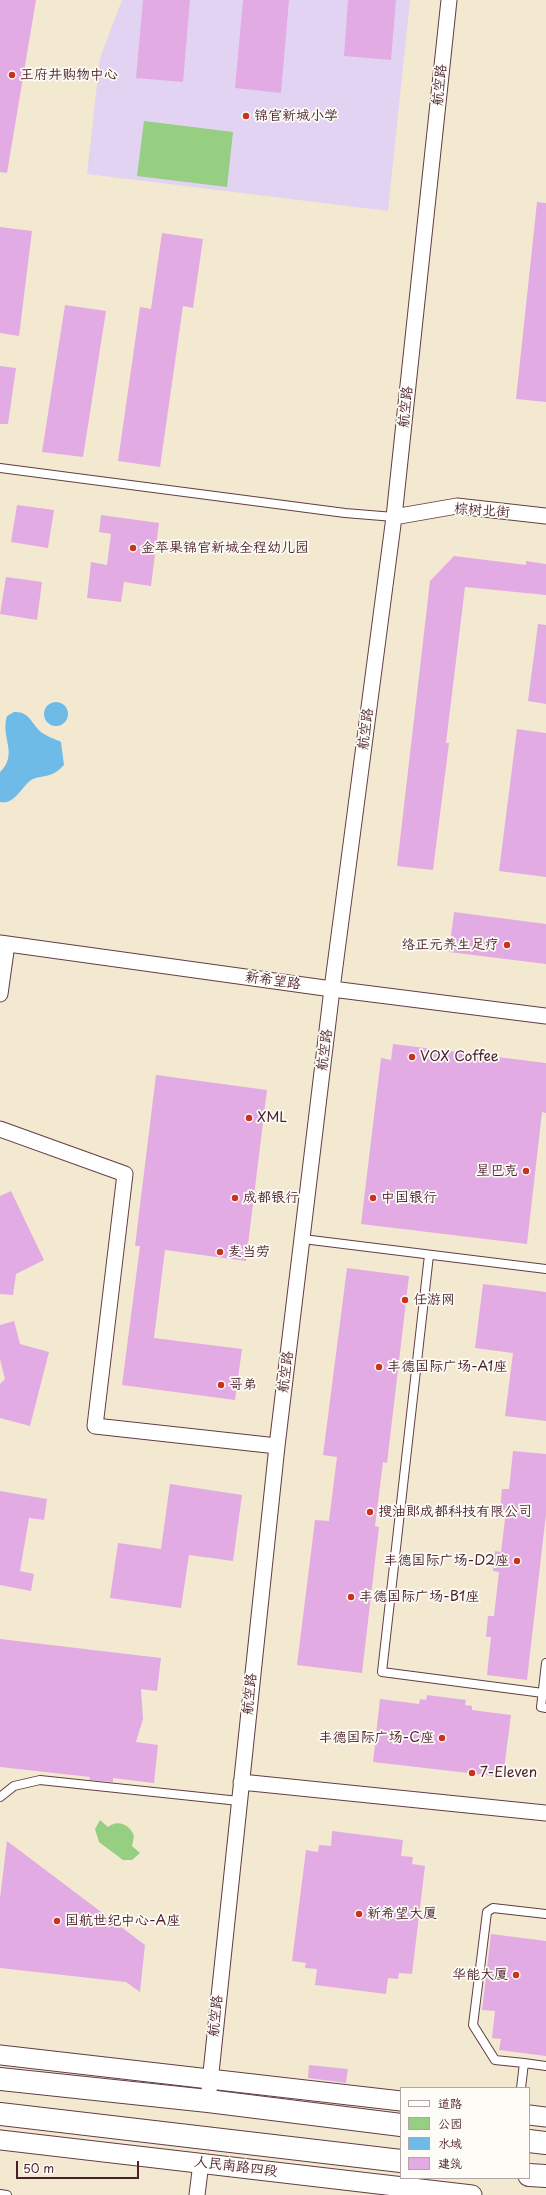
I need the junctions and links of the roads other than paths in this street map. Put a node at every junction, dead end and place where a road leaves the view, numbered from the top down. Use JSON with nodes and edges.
{"nodes":[{"id":1,"x":449,"y":0,"type":"edge"},
{"id":2,"x":0,"y":468,"type":"edge"},
{"id":3,"x":546,"y":516,"type":"edge"},
{"id":4,"x":394,"y":517,"type":"junction"},
{"id":5,"x":3,"y":944,"type":"edge"},
{"id":6,"x":332,"y":989,"type":"junction"},
{"id":7,"x":0,"y":994,"type":"edge"},
{"id":8,"x":546,"y":1016,"type":"edge"},
{"id":9,"x":0,"y":1129,"type":"edge"},
{"id":10,"x":302,"y":1239,"type":"junction"},
{"id":11,"x":429,"y":1255,"type":"junction"},
{"id":12,"x":546,"y":1269,"type":"edge"},
{"id":13,"x":277,"y":1446,"type":"junction"},
{"id":14,"x":546,"y":1664,"type":"edge"},
{"id":15,"x":543,"y":1693,"type":"junction"},
{"id":16,"x":546,"y":1708,"type":"edge"},
{"id":17,"x":241,"y":1782,"type":"junction"},
{"id":18,"x":0,"y":1797,"type":"edge"},
{"id":19,"x":239,"y":1801,"type":"junction"},
{"id":20,"x":546,"y":1814,"type":"edge"},
{"id":21,"x":546,"y":1914,"type":"edge"},
{"id":22,"x":0,"y":2055,"type":"edge"},
{"id":23,"x":524,"y":2063,"type":"junction"},
{"id":24,"x":546,"y":2066,"type":"edge"},
{"id":25,"x":0,"y":2079,"type":"edge"},
{"id":26,"x":210,"y":2079,"type":"junction"},
{"id":27,"x":521,"y":2087,"type":"edge"},
{"id":28,"x":208,"y":2101,"type":"junction"},
{"id":29,"x":400,"y":2101,"type":"edge"},
{"id":30,"x":0,"y":2114,"type":"edge"},
{"id":31,"x":530,"y":2115,"type":"edge"},
{"id":32,"x":546,"y":2117,"type":"edge"},
{"id":33,"x":400,"y":2125,"type":"edge"},
{"id":34,"x":0,"y":2140,"type":"edge"},
{"id":35,"x":530,"y":2141,"type":"edge"},
{"id":36,"x":546,"y":2143,"type":"edge"},
{"id":37,"x":400,"y":2162,"type":"edge"},
{"id":38,"x":201,"y":2163,"type":"junction"},
{"id":39,"x":530,"y":2175,"type":"edge"},
{"id":40,"x":546,"y":2176,"type":"edge"},
{"id":41,"x":0,"y":2194,"type":"edge"},
{"id":42,"x":7,"y":2195,"type":"edge"},
{"id":43,"x":197,"y":2195,"type":"edge"},
{"id":44,"x":472,"y":2195,"type":"edge"}],
"edges":[{"from":1,"to":4,"type":"street","name":"航空路"},
{"from":2,"to":4,"type":"lane"},
{"from":3,"to":4,"type":"street","name":"棕树北街"},
{"from":4,"to":6,"type":"street","name":"航空路"},
{"from":5,"to":6,"type":"street","name":"新希望路"},
{"from":5,"to":7,"type":"street"},
{"from":6,"to":8,"type":"street","name":"新希望路"},
{"from":6,"to":10,"type":"street","name":"航空路"},
{"from":9,"to":13,"type":"street"},
{"from":10,"to":11,"type":"lane"},
{"from":10,"to":13,"type":"street","name":"航空路"},
{"from":11,"to":12,"type":"lane"},
{"from":11,"to":15,"type":"lane"},
{"from":13,"to":17,"type":"street","name":"航空路"},
{"from":14,"to":15,"type":"lane"},
{"from":15,"to":16,"type":"lane"},
{"from":17,"to":19,"type":"street","name":"航空路"},
{"from":17,"to":20,"type":"street"},
{"from":18,"to":19,"type":"lane"},
{"from":19,"to":26,"type":"street","name":"航空路"},
{"from":21,"to":23,"type":"lane"},
{"from":22,"to":26,"type":"street"},
{"from":23,"to":24,"type":"lane"},
{"from":23,"to":27,"type":"lane"},
{"from":25,"to":28,"type":"main road"},
{"from":26,"to":28,"type":"street","name":"航空路"},
{"from":26,"to":29,"type":"street"},
{"from":28,"to":33,"type":"main road"},
{"from":30,"to":37,"type":"main road","name":"人民南路四段"},
{"from":31,"to":32,"type":"street"},
{"from":34,"to":38,"type":"street","name":"人民南路四段"},
{"from":35,"to":36,"type":"main road"},
{"from":38,"to":43,"type":"street"},
{"from":38,"to":44,"type":"street","name":"人民南路四段"},
{"from":39,"to":40,"type":"main road"},
{"from":41,"to":42,"type":"lane"}]}
